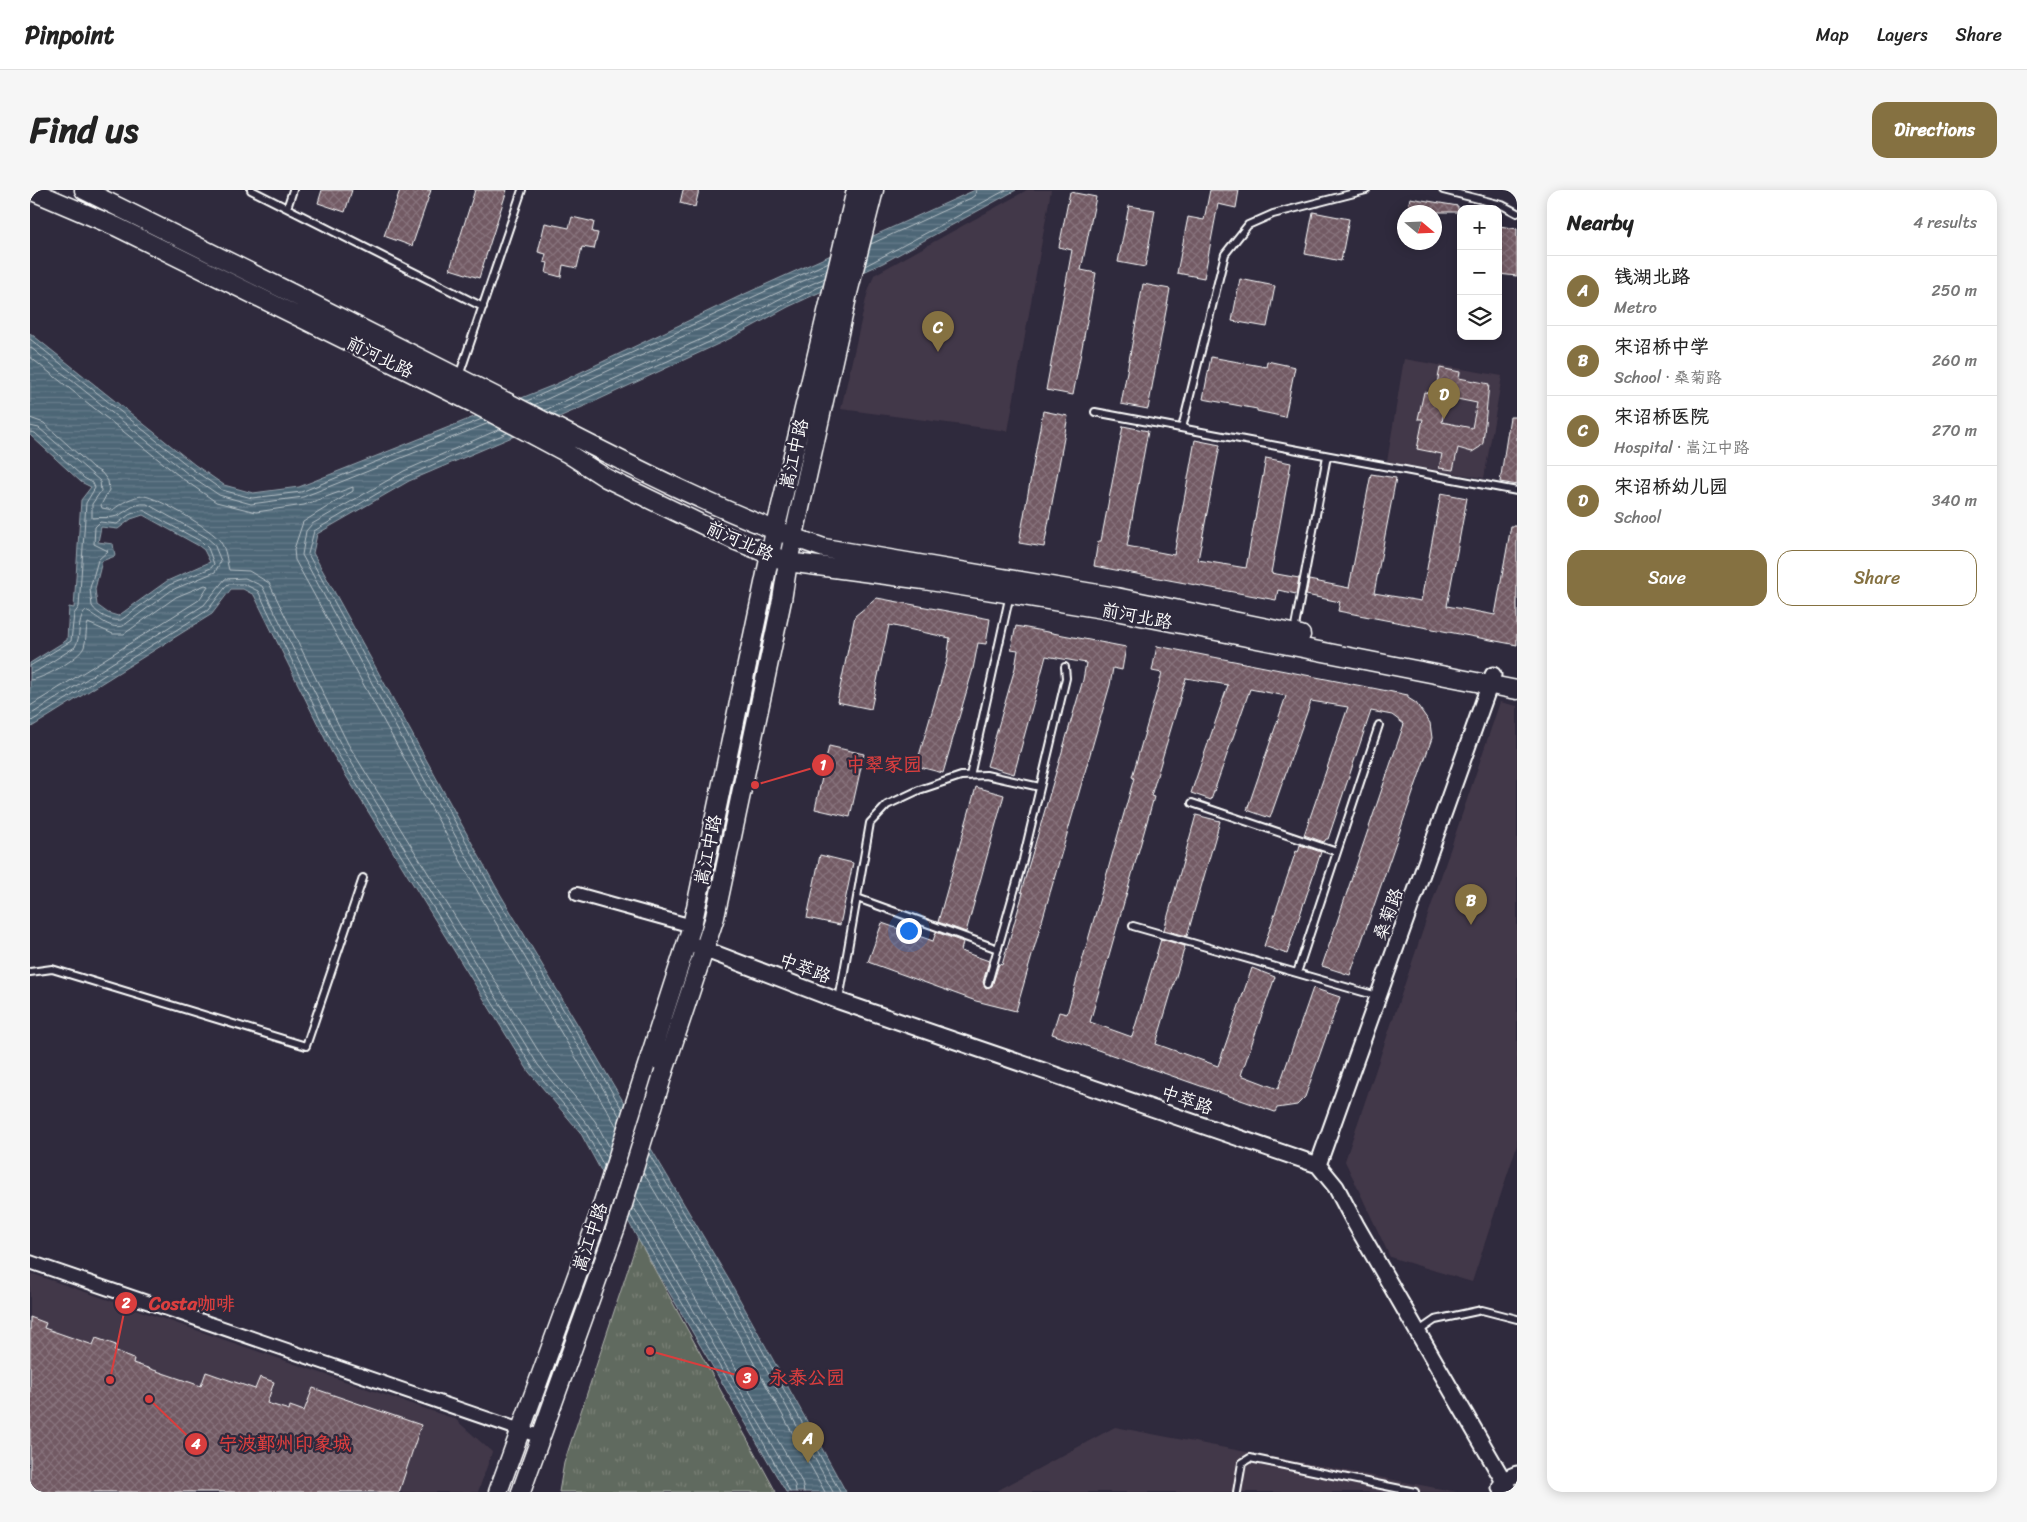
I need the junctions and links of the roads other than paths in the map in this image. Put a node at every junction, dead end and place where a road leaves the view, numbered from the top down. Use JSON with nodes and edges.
{"nodes":[{"id":1,"x":30,"y":190,"type":"edge"},
{"id":2,"x":84,"y":190,"type":"edge"},
{"id":3,"x":251,"y":190,"type":"edge"},
{"id":4,"x":293,"y":190,"type":"edge"},
{"id":5,"x":522,"y":190,"type":"edge"},
{"id":6,"x":1366,"y":190,"type":"edge"},
{"id":7,"x":1443,"y":190,"type":"edge"},
{"id":8,"x":868,"y":191,"type":"edge"},
{"id":9,"x":287,"y":208,"type":"junction"},
{"id":10,"x":1517,"y":213,"type":"edge"},
{"id":11,"x":840,"y":294,"type":"junction"},
{"id":12,"x":483,"y":307,"type":"junction"},
{"id":13,"x":456,"y":385,"type":"junction"},
{"id":14,"x":1095,"y":412,"type":"dead end"},
{"id":15,"x":1182,"y":428,"type":"junction"},
{"id":16,"x":1327,"y":456,"type":"junction"},
{"id":17,"x":1517,"y":491,"type":"edge"},
{"id":18,"x":775,"y":531,"type":"junction"},
{"id":19,"x":794,"y":538,"type":"junction"},
{"id":20,"x":770,"y":555,"type":"junction"},
{"id":21,"x":788,"y":562,"type":"junction"},
{"id":22,"x":1010,"y":594,"type":"junction"},
{"id":23,"x":1294,"y":633,"type":"junction"},
{"id":24,"x":1065,"y":667,"type":"dead end"},
{"id":25,"x":1517,"y":679,"type":"edge"},
{"id":26,"x":1491,"y":680,"type":"junction"},
{"id":27,"x":1517,"y":690,"type":"edge"},
{"id":28,"x":1380,"y":725,"type":"dead end"},
{"id":29,"x":970,"y":776,"type":"junction"},
{"id":30,"x":1040,"y":787,"type":"junction"},
{"id":31,"x":1192,"y":803,"type":"dead end"},
{"id":32,"x":1337,"y":852,"type":"junction"},
{"id":33,"x":363,"y":878,"type":"dead end"},
{"id":34,"x":577,"y":894,"type":"dead end"},
{"id":35,"x":856,"y":898,"type":"junction"},
{"id":36,"x":1133,"y":926,"type":"dead end"},
{"id":37,"x":690,"y":934,"type":"junction"},
{"id":38,"x":706,"y":948,"type":"junction"},
{"id":39,"x":998,"y":949,"type":"junction"},
{"id":40,"x":30,"y":972,"type":"edge"},
{"id":41,"x":1297,"y":973,"type":"junction"},
{"id":42,"x":988,"y":983,"type":"dead end"},
{"id":43,"x":1378,"y":997,"type":"junction"},
{"id":44,"x":839,"y":1002,"type":"junction"},
{"id":45,"x":656,"y":1067,"type":"junction"},
{"id":46,"x":1318,"y":1165,"type":"junction"},
{"id":47,"x":30,"y":1262,"type":"edge"},
{"id":48,"x":1517,"y":1319,"type":"edge"},
{"id":49,"x":1419,"y":1332,"type":"junction"},
{"id":50,"x":520,"y":1430,"type":"junction"},
{"id":51,"x":541,"y":1438,"type":"junction"},
{"id":52,"x":1507,"y":1485,"type":"edge"},
{"id":53,"x":498,"y":1492,"type":"edge"},
{"id":54,"x":521,"y":1492,"type":"edge"},
{"id":55,"x":1237,"y":1492,"type":"edge"},
{"id":56,"x":1415,"y":1492,"type":"edge"}],
"edges":[{"from":1,"to":13,"type":"main road","name":"前河北路"},
{"from":2,"to":13,"type":"main road","name":"前河北路"},
{"from":3,"to":9,"type":"lane"},
{"from":4,"to":9,"type":"lane"},
{"from":5,"to":12,"type":"lane"},
{"from":6,"to":15,"type":"lane"},
{"from":7,"to":10,"type":"lane"},
{"from":8,"to":11,"type":"main road","name":"嵩江中路"},
{"from":9,"to":12,"type":"lane"},
{"from":11,"to":18,"type":"main road","name":"嵩江中路"},
{"from":11,"to":19,"type":"main road","name":"嵩江中路"},
{"from":12,"to":13,"type":"lane"},
{"from":13,"to":18,"type":"main road","name":"前河北路"},
{"from":13,"to":20,"type":"main road","name":"前河北路"},
{"from":14,"to":15,"type":"lane"},
{"from":15,"to":16,"type":"lane"},
{"from":16,"to":17,"type":"lane"},
{"from":16,"to":23,"type":"lane"},
{"from":18,"to":19,"type":"main road","name":"前河北路"},
{"from":18,"to":20,"type":"main road","name":"嵩江中路"},
{"from":19,"to":21,"type":"main road","name":"嵩江中路"},
{"from":19,"to":23,"type":"main road","name":"前河北路"},
{"from":20,"to":21,"type":"main road","name":"前河北路"},
{"from":20,"to":37,"type":"main road","name":"嵩江中路"},
{"from":21,"to":22,"type":"main road","name":"前河北路"},
{"from":21,"to":38,"type":"main road","name":"嵩江中路"},
{"from":22,"to":26,"type":"main road","name":"前河北路"},
{"from":22,"to":29,"type":"lane"},
{"from":23,"to":26,"type":"main road","name":"前河北路"},
{"from":24,"to":30,"type":"lane"},
{"from":25,"to":26,"type":"main road","name":"前河北路"},
{"from":26,"to":27,"type":"main road","name":"前河北路"},
{"from":26,"to":43,"type":"street","name":"桑菊路"},
{"from":28,"to":32,"type":"lane"},
{"from":29,"to":30,"type":"lane"},
{"from":29,"to":35,"type":"lane"},
{"from":30,"to":39,"type":"lane"},
{"from":31,"to":32,"type":"lane"},
{"from":32,"to":41,"type":"lane"},
{"from":33,"to":40,"type":"lane"},
{"from":34,"to":37,"type":"street"},
{"from":35,"to":39,"type":"lane"},
{"from":35,"to":44,"type":"lane"},
{"from":36,"to":41,"type":"lane"},
{"from":37,"to":38,"type":"street","name":"中萃路"},
{"from":37,"to":45,"type":"main road","name":"嵩江中路"},
{"from":38,"to":44,"type":"street","name":"中萃路"},
{"from":38,"to":45,"type":"main road","name":"嵩江中路"},
{"from":39,"to":42,"type":"lane"},
{"from":41,"to":43,"type":"lane"},
{"from":43,"to":46,"type":"street","name":"桑菊路"},
{"from":44,"to":46,"type":"street","name":"中萃路"},
{"from":45,"to":50,"type":"main road","name":"嵩江中路"},
{"from":45,"to":51,"type":"main road","name":"嵩江中路","bridge":true},
{"from":46,"to":49,"type":"street"},
{"from":47,"to":50,"type":"street"},
{"from":48,"to":49,"type":"lane"},
{"from":49,"to":52,"type":"street"},
{"from":50,"to":51,"type":"street"},
{"from":50,"to":53,"type":"main road","name":"嵩江中路"},
{"from":51,"to":54,"type":"main road","name":"嵩江中路"},
{"from":55,"to":56,"type":"lane"}]}
